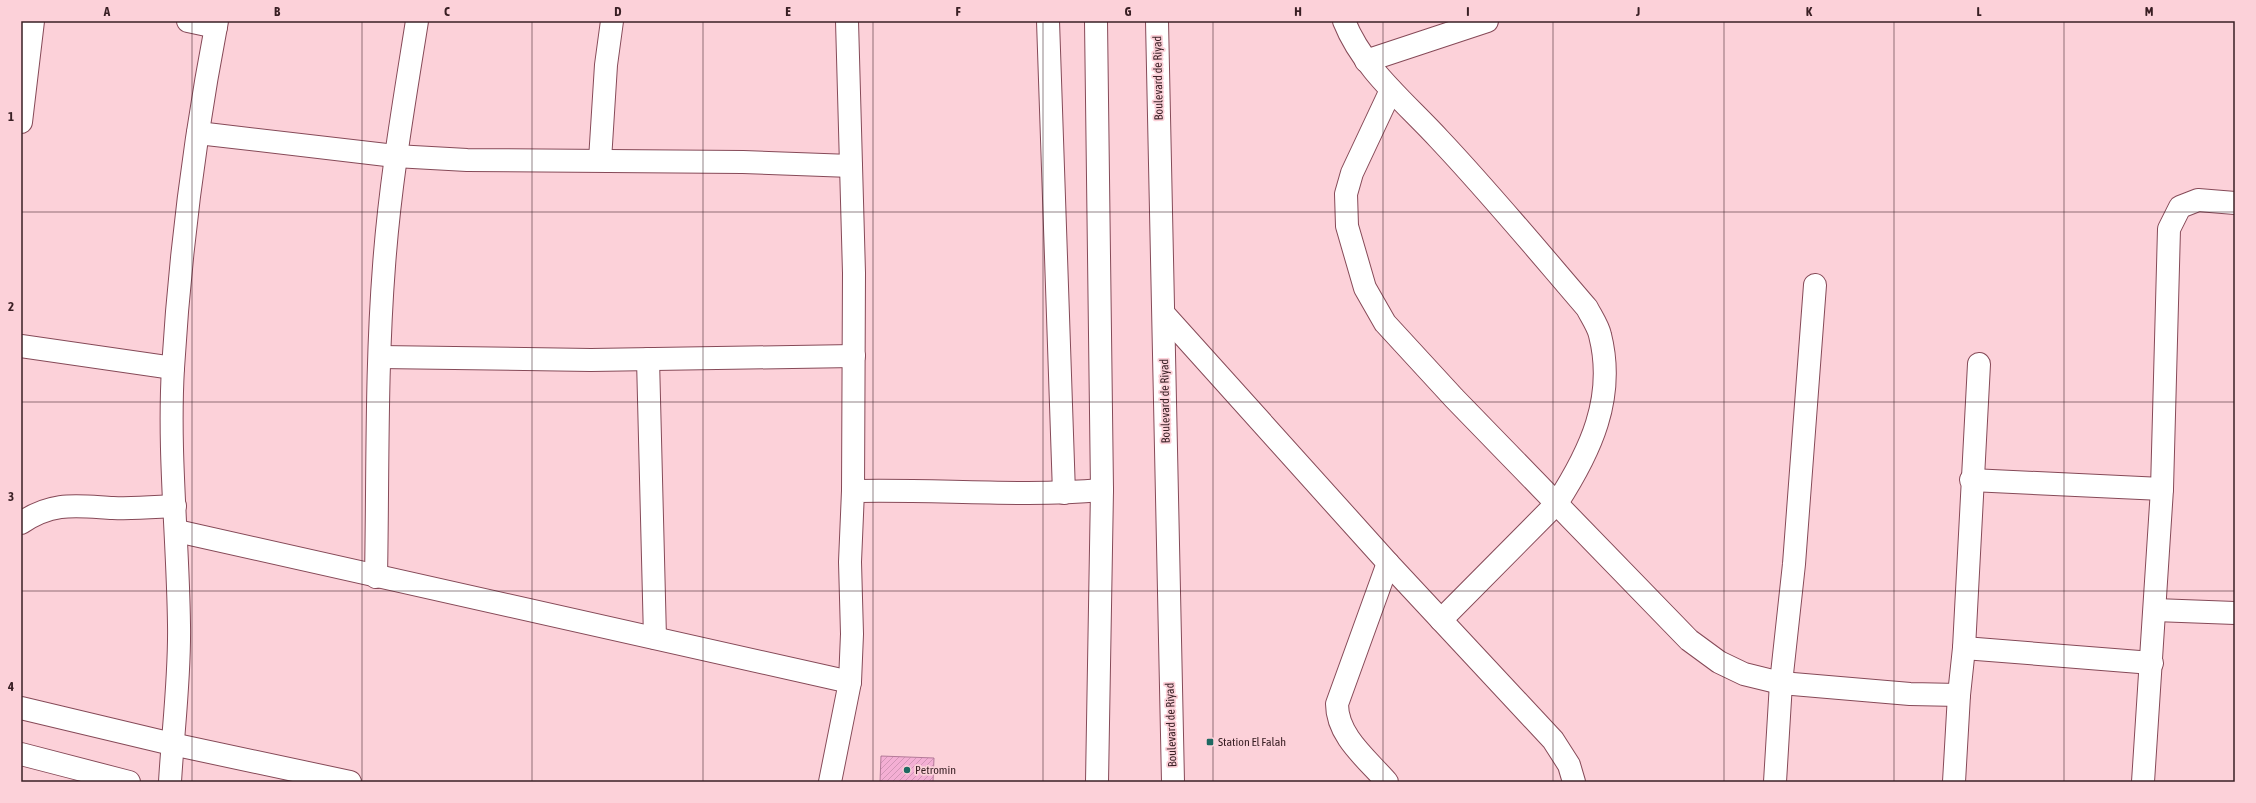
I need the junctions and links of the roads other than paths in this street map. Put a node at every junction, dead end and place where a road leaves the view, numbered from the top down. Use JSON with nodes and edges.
{"nodes":[{"id":1,"x":33,"y":21,"type":"edge"},
{"id":2,"x":188,"y":21,"type":"edge"},
{"id":3,"x":417,"y":21,"type":"edge"},
{"id":4,"x":612,"y":21,"type":"edge"},
{"id":5,"x":847,"y":21,"type":"edge"},
{"id":6,"x":1048,"y":21,"type":"edge"},
{"id":7,"x":1096,"y":21,"type":"edge"},
{"id":8,"x":1157,"y":21,"type":"edge"},
{"id":9,"x":1344,"y":21,"type":"edge"},
{"id":10,"x":1487,"y":21,"type":"edge"},
{"id":11,"x":216,"y":24,"type":"edge"},
{"id":12,"x":1366,"y":60,"type":"junction"},
{"id":13,"x":1391,"y":90,"type":"junction"},
{"id":14,"x":21,"y":122,"type":"edge"},
{"id":15,"x":198,"y":133,"type":"junction"},
{"id":16,"x":395,"y":156,"type":"junction"},
{"id":17,"x":600,"y":160,"type":"junction"},
{"id":18,"x":851,"y":166,"type":"junction"},
{"id":19,"x":2235,"y":203,"type":"edge"},
{"id":20,"x":1815,"y":285,"type":"dead end"},
{"id":21,"x":1164,"y":314,"type":"junction"},
{"id":22,"x":21,"y":346,"type":"edge"},
{"id":23,"x":854,"y":356,"type":"junction"},
{"id":24,"x":380,"y":357,"type":"junction"},
{"id":25,"x":648,"y":359,"type":"junction"},
{"id":26,"x":1979,"y":364,"type":"dead end"},
{"id":27,"x":173,"y":368,"type":"junction"},
{"id":28,"x":1971,"y":480,"type":"junction"},
{"id":29,"x":2162,"y":489,"type":"junction"},
{"id":30,"x":1102,"y":490,"type":"junction"},
{"id":31,"x":853,"y":491,"type":"junction"},
{"id":32,"x":1064,"y":493,"type":"junction"},
{"id":33,"x":1557,"y":503,"type":"junction"},
{"id":34,"x":176,"y":506,"type":"junction"},
{"id":35,"x":21,"y":523,"type":"edge"},
{"id":36,"x":177,"y":531,"type":"junction"},
{"id":37,"x":1388,"y":563,"type":"junction"},
{"id":38,"x":376,"y":577,"type":"junction"},
{"id":39,"x":2155,"y":610,"type":"junction"},
{"id":40,"x":2235,"y":613,"type":"edge"},
{"id":41,"x":1441,"y":620,"type":"junction"},
{"id":42,"x":655,"y":638,"type":"junction"},
{"id":43,"x":1964,"y":648,"type":"junction"},
{"id":44,"x":2152,"y":663,"type":"junction"},
{"id":45,"x":850,"y":682,"type":"junction"},
{"id":46,"x":1781,"y":683,"type":"junction"},
{"id":47,"x":1959,"y":695,"type":"junction"},
{"id":48,"x":21,"y":708,"type":"edge"},
{"id":49,"x":172,"y":744,"type":"junction"},
{"id":50,"x":21,"y":754,"type":"edge"},
{"id":51,"x":129,"y":782,"type":"edge"},
{"id":52,"x":170,"y":782,"type":"edge"},
{"id":53,"x":350,"y":782,"type":"edge"},
{"id":54,"x":830,"y":782,"type":"edge"},
{"id":55,"x":1097,"y":782,"type":"edge"},
{"id":56,"x":1173,"y":782,"type":"edge"},
{"id":57,"x":1387,"y":782,"type":"edge"},
{"id":58,"x":1574,"y":782,"type":"edge"},
{"id":59,"x":1775,"y":782,"type":"edge"},
{"id":60,"x":1954,"y":782,"type":"edge"},
{"id":61,"x":2143,"y":782,"type":"edge"}],
"edges":[{"from":1,"to":14,"type":"street"},
{"from":2,"to":11,"type":"street"},
{"from":3,"to":16,"type":"street"},
{"from":4,"to":17,"type":"street"},
{"from":5,"to":18,"type":"street"},
{"from":6,"to":32,"type":"street"},
{"from":7,"to":30,"type":"street"},
{"from":8,"to":21,"type":"street","name":"Boulevard de Riyad"},
{"from":9,"to":12,"type":"street"},
{"from":10,"to":12,"type":"street"},
{"from":11,"to":15,"type":"street"},
{"from":12,"to":13,"type":"street"},
{"from":13,"to":33,"type":"street"},
{"from":13,"to":33,"type":"street"},
{"from":15,"to":16,"type":"street"},
{"from":15,"to":27,"type":"street"},
{"from":16,"to":17,"type":"street"},
{"from":16,"to":24,"type":"street"},
{"from":17,"to":18,"type":"street"},
{"from":18,"to":23,"type":"street"},
{"from":19,"to":29,"type":"street"},
{"from":20,"to":46,"type":"street"},
{"from":21,"to":37,"type":"street"},
{"from":21,"to":56,"type":"street","name":"Boulevard de Riyad"},
{"from":22,"to":27,"type":"street"},
{"from":23,"to":25,"type":"street"},
{"from":23,"to":31,"type":"street"},
{"from":24,"to":25,"type":"street"},
{"from":24,"to":38,"type":"street"},
{"from":25,"to":42,"type":"street"},
{"from":26,"to":28,"type":"street"},
{"from":27,"to":34,"type":"street"},
{"from":28,"to":29,"type":"street"},
{"from":28,"to":43,"type":"street"},
{"from":29,"to":39,"type":"street"},
{"from":30,"to":32,"type":"street"},
{"from":30,"to":55,"type":"street"},
{"from":31,"to":32,"type":"street"},
{"from":31,"to":45,"type":"street"},
{"from":33,"to":41,"type":"street"},
{"from":33,"to":46,"type":"street"},
{"from":34,"to":35,"type":"street"},
{"from":34,"to":36,"type":"street"},
{"from":36,"to":38,"type":"street"},
{"from":36,"to":49,"type":"street"},
{"from":37,"to":41,"type":"street"},
{"from":37,"to":57,"type":"street"},
{"from":38,"to":42,"type":"street"},
{"from":39,"to":40,"type":"street"},
{"from":39,"to":44,"type":"street"},
{"from":41,"to":58,"type":"street"},
{"from":42,"to":45,"type":"street"},
{"from":43,"to":44,"type":"street"},
{"from":43,"to":47,"type":"street"},
{"from":44,"to":61,"type":"street"},
{"from":45,"to":54,"type":"street"},
{"from":46,"to":47,"type":"street"},
{"from":46,"to":59,"type":"street"},
{"from":47,"to":60,"type":"street"},
{"from":48,"to":49,"type":"street"},
{"from":49,"to":52,"type":"street"},
{"from":49,"to":53,"type":"street"},
{"from":50,"to":51,"type":"street"}]}
